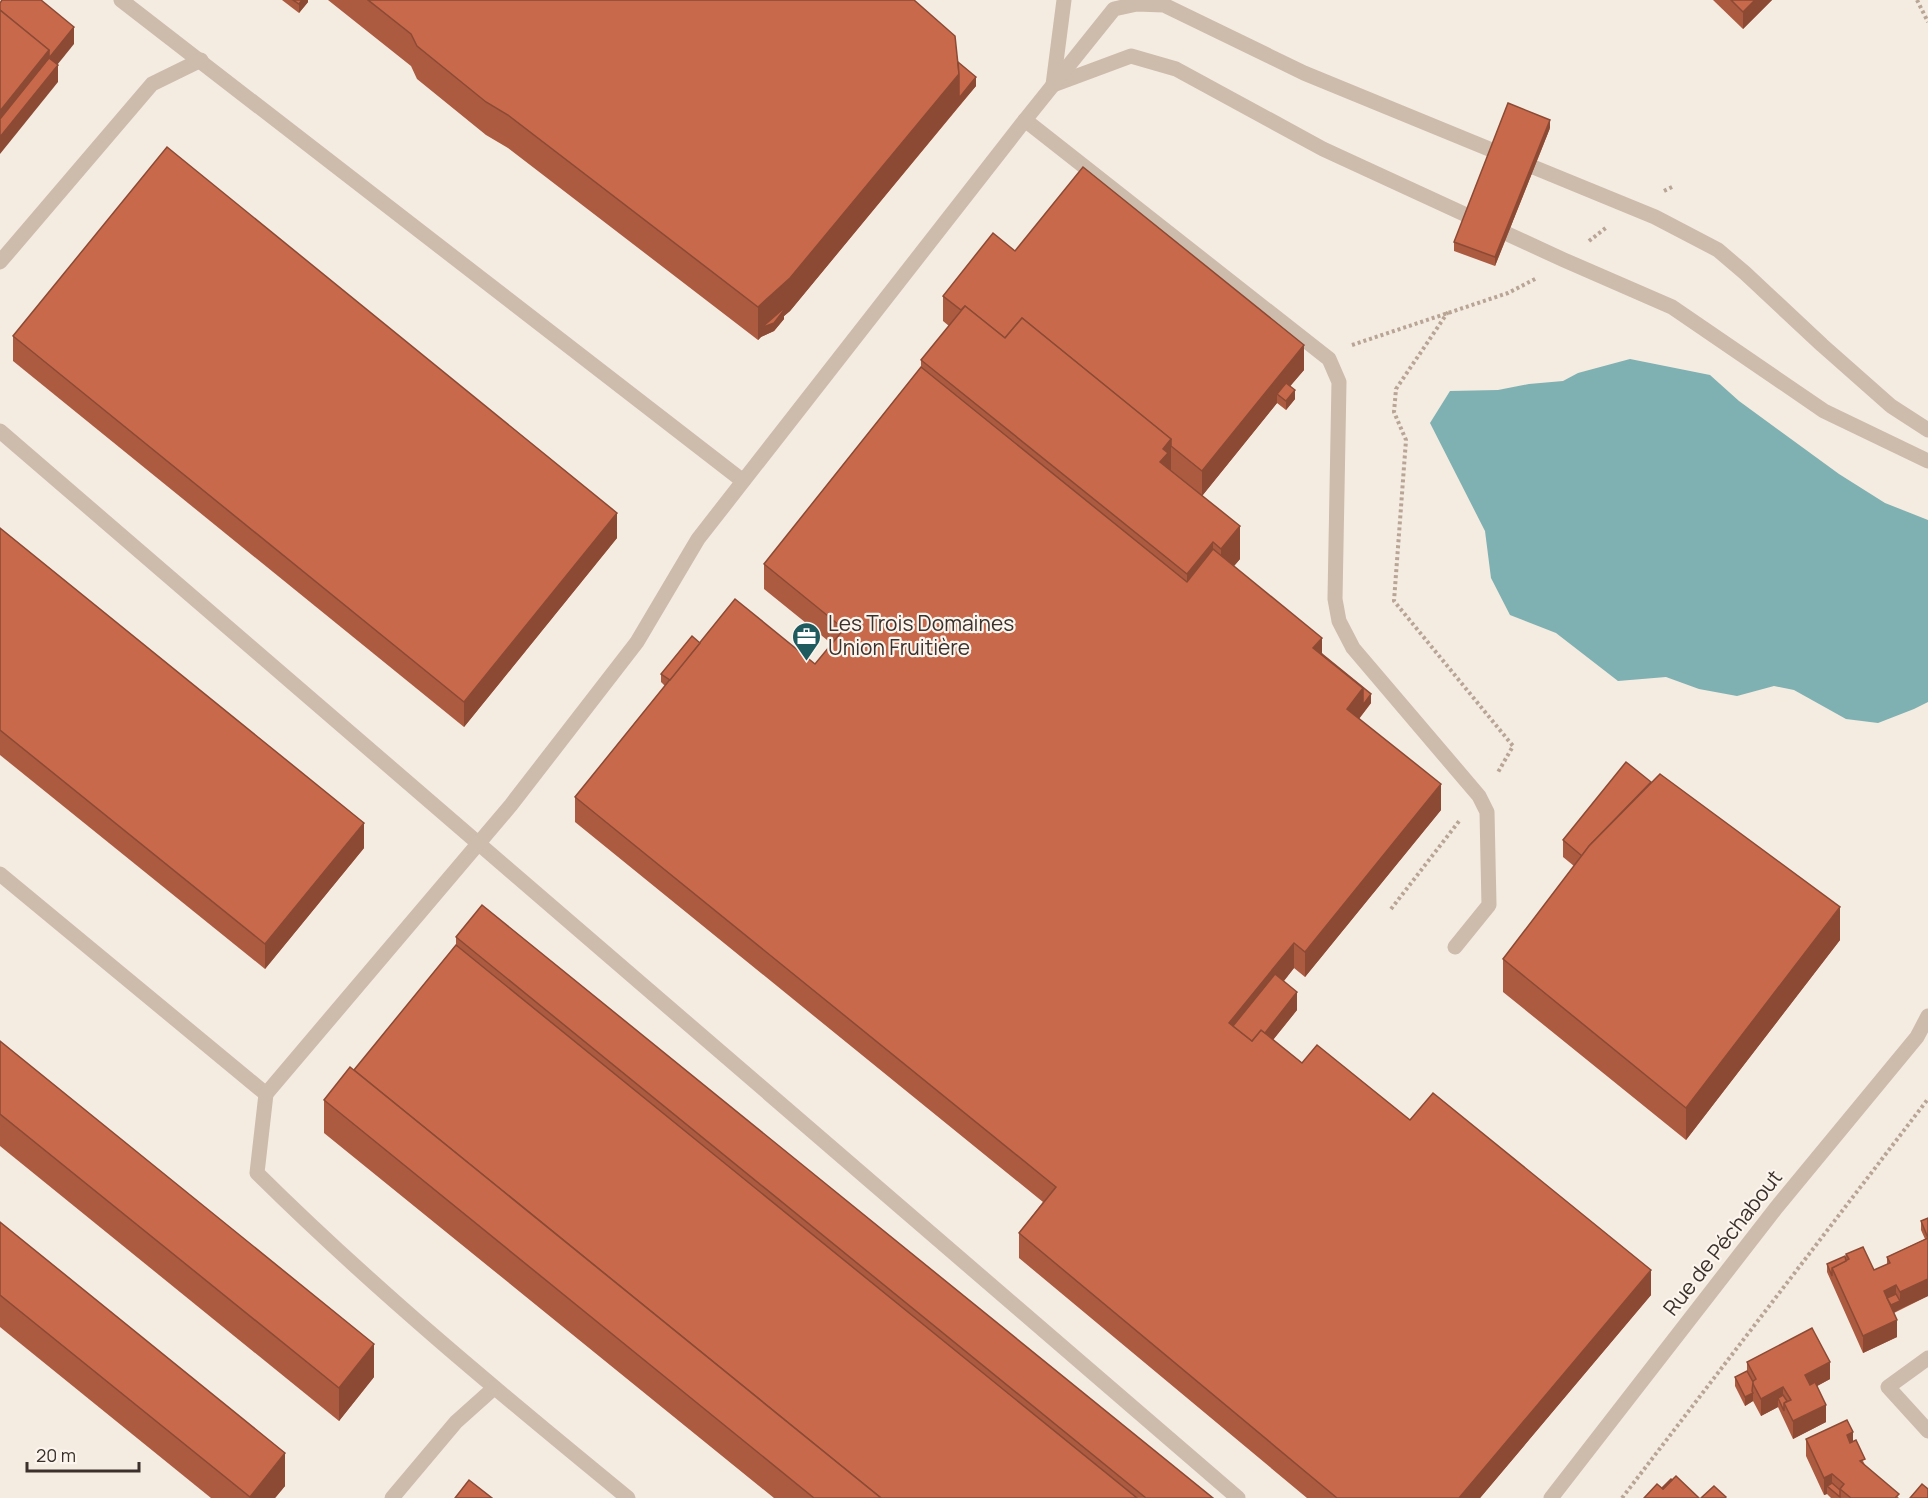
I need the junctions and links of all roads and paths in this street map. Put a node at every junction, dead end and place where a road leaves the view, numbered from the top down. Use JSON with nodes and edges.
{"nodes":[{"id":1,"x":121,"y":0,"type":"edge"},
{"id":2,"x":1064,"y":0,"type":"edge"},
{"id":3,"x":1917,"y":0,"type":"edge"},
{"id":4,"x":1928,"y":22,"type":"edge"},
{"id":5,"x":201,"y":60,"type":"junction"},
{"id":6,"x":1053,"y":84,"type":"junction"},
{"id":7,"x":1025,"y":120,"type":"junction"},
{"id":8,"x":0,"y":262,"type":"edge"},
{"id":9,"x":1545,"y":274,"type":"dead end"},
{"id":10,"x":1448,"y":312,"type":"junction"},
{"id":11,"x":1349,"y":346,"type":"dead end"},
{"id":12,"x":0,"y":430,"type":"edge"},
{"id":13,"x":1928,"y":430,"type":"edge"},
{"id":14,"x":1928,"y":461,"type":"edge"},
{"id":15,"x":742,"y":481,"type":"junction"},
{"id":16,"x":1479,"y":796,"type":"junction"},
{"id":17,"x":479,"y":844,"type":"junction"},
{"id":18,"x":0,"y":874,"type":"edge"},
{"id":19,"x":1391,"y":909,"type":"dead end"},
{"id":20,"x":1455,"y":947,"type":"dead end"},
{"id":21,"x":1928,"y":1016,"type":"edge"},
{"id":22,"x":266,"y":1094,"type":"junction"},
{"id":23,"x":1928,"y":1099,"type":"edge"},
{"id":24,"x":1928,"y":1358,"type":"edge"},
{"id":25,"x":494,"y":1388,"type":"junction"},
{"id":26,"x":1928,"y":1431,"type":"edge"},
{"id":27,"x":392,"y":1498,"type":"edge"},
{"id":28,"x":628,"y":1498,"type":"edge"},
{"id":29,"x":1238,"y":1498,"type":"edge"},
{"id":30,"x":1551,"y":1498,"type":"edge"},
{"id":31,"x":1622,"y":1498,"type":"edge"}],
"edges":[{"from":1,"to":5,"type":"street"},
{"from":2,"to":6,"type":"street"},
{"from":3,"to":4,"type":"path"},
{"from":5,"to":8,"type":"street"},
{"from":5,"to":15,"type":"street"},
{"from":6,"to":7,"type":"street"},
{"from":6,"to":13,"type":"street"},
{"from":6,"to":14,"type":"street"},
{"from":7,"to":15,"type":"street"},
{"from":7,"to":16,"type":"street"},
{"from":9,"to":10,"type":"path"},
{"from":10,"to":11,"type":"path"},
{"from":10,"to":16,"type":"path"},
{"from":12,"to":17,"type":"street"},
{"from":15,"to":17,"type":"street"},
{"from":16,"to":19,"type":"path"},
{"from":16,"to":20,"type":"street"},
{"from":17,"to":22,"type":"street"},
{"from":17,"to":29,"type":"street"},
{"from":18,"to":22,"type":"street"},
{"from":21,"to":30,"type":"street","name":"Rue de Péchabout"},
{"from":22,"to":25,"type":"street"},
{"from":23,"to":31,"type":"path"},
{"from":24,"to":26,"type":"street"},
{"from":25,"to":27,"type":"street"},
{"from":25,"to":28,"type":"street"}]}
